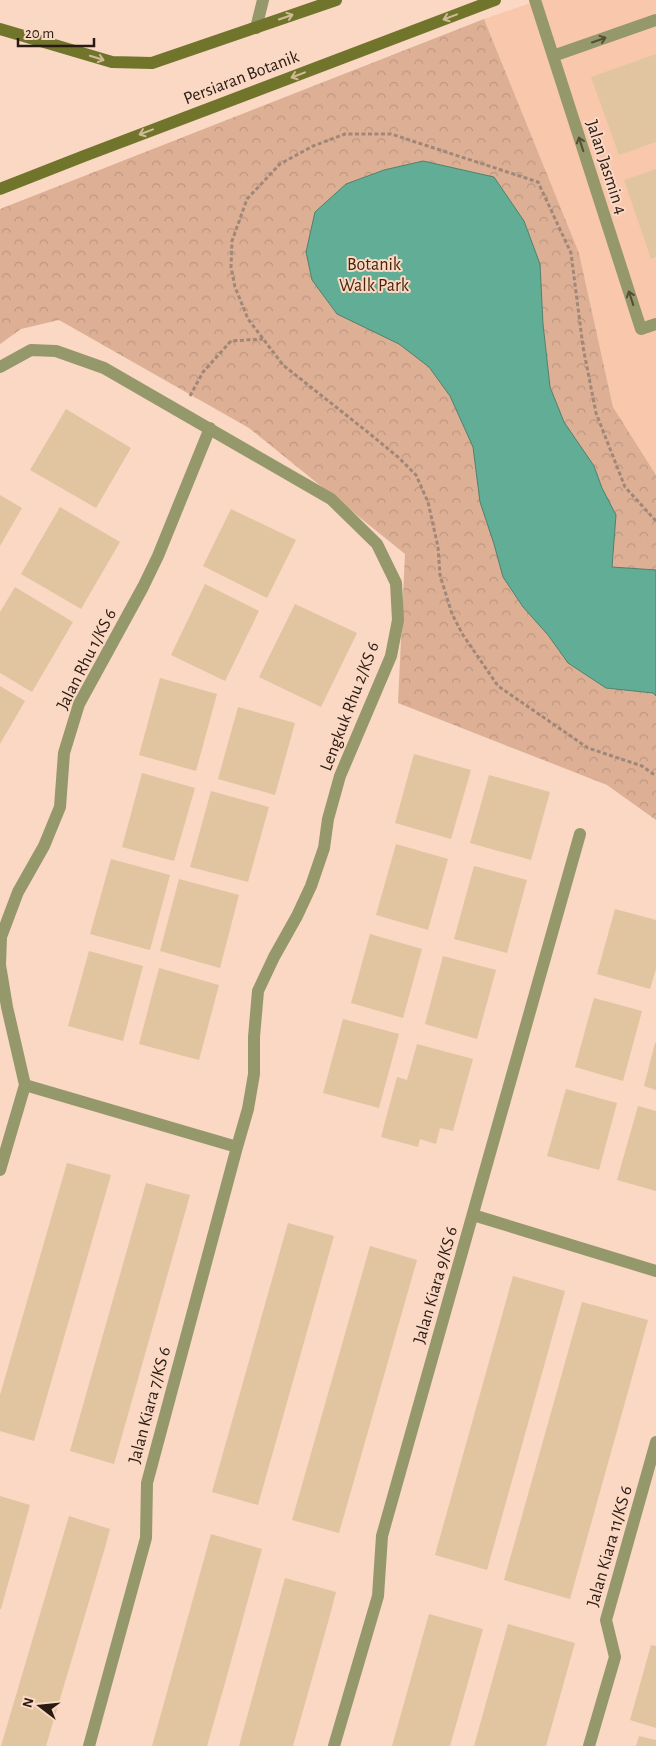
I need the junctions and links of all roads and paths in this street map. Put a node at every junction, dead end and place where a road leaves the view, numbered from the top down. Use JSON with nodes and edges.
{"nodes":[{"id":1,"x":262,"y":0,"type":"edge"},
{"id":2,"x":336,"y":0,"type":"edge"},
{"id":3,"x":495,"y":0,"type":"edge"},
{"id":4,"x":534,"y":0,"type":"edge"},
{"id":5,"x":656,"y":20,"type":"edge"},
{"id":6,"x":256,"y":28,"type":"junction"},
{"id":7,"x":0,"y":29,"type":"edge"},
{"id":8,"x":553,"y":56,"type":"junction"},
{"id":9,"x":0,"y":189,"type":"edge"},
{"id":10,"x":656,"y":324,"type":"edge"},
{"id":11,"x":264,"y":339,"type":"junction"},
{"id":12,"x":0,"y":367,"type":"edge"},
{"id":13,"x":182,"y":412,"type":"junction"},
{"id":14,"x":210,"y":428,"type":"junction"},
{"id":15,"x":656,"y":522,"type":"edge"},
{"id":16,"x":656,"y":776,"type":"edge"},
{"id":17,"x":580,"y":834,"type":"dead end"},
{"id":18,"x":254,"y":1074,"type":"joint"},
{"id":19,"x":25,"y":1085,"type":"junction"},
{"id":20,"x":237,"y":1147,"type":"junction"},
{"id":21,"x":0,"y":1170,"type":"edge"},
{"id":22,"x":473,"y":1215,"type":"junction"},
{"id":23,"x":656,"y":1271,"type":"edge"},
{"id":24,"x":656,"y":1442,"type":"edge"},
{"id":25,"x":89,"y":1746,"type":"edge"},
{"id":26,"x":334,"y":1746,"type":"edge"},
{"id":27,"x":589,"y":1746,"type":"edge"}],
"edges":[{"from":1,"to":6,"type":"street"},
{"from":6,"to":2,"type":"main road","one_way":true},
{"from":3,"to":9,"type":"main road","name":"Persiaran Botanik","one_way":true},
{"from":4,"to":8,"type":"street","name":"Jalan Jasmin 4"},
{"from":8,"to":5,"type":"street","one_way":true},
{"from":7,"to":6,"type":"main road","one_way":true},
{"from":10,"to":8,"type":"street","name":"Jalan Jasmin 4","one_way":true},
{"from":11,"to":13,"type":"path"},
{"from":11,"to":15,"type":"path"},
{"from":11,"to":16,"type":"path"},
{"from":12,"to":13,"type":"street","name":"Lengkuk Rhu 2/KS 6"},
{"from":13,"to":14,"type":"street","name":"Lengkuk Rhu 2/KS 6"},
{"from":14,"to":18,"type":"street","name":"Lengkuk Rhu 2/KS 6"},
{"from":14,"to":19,"type":"street","name":"Jalan Rhu 1/KS 6"},
{"from":17,"to":22,"type":"street","name":"Jalan Kiara 9/KS 6"},
{"from":18,"to":20,"type":"street","name":"Jalan Kiara 7/KS 6"},
{"from":19,"to":20,"type":"street"},
{"from":19,"to":21,"type":"street"},
{"from":20,"to":25,"type":"street","name":"Jalan Kiara 7/KS 6"},
{"from":22,"to":23,"type":"street"},
{"from":22,"to":26,"type":"street","name":"Jalan Kiara 9/KS 6"},
{"from":24,"to":27,"type":"street","name":"Jalan Kiara 11/KS 6"}]}
